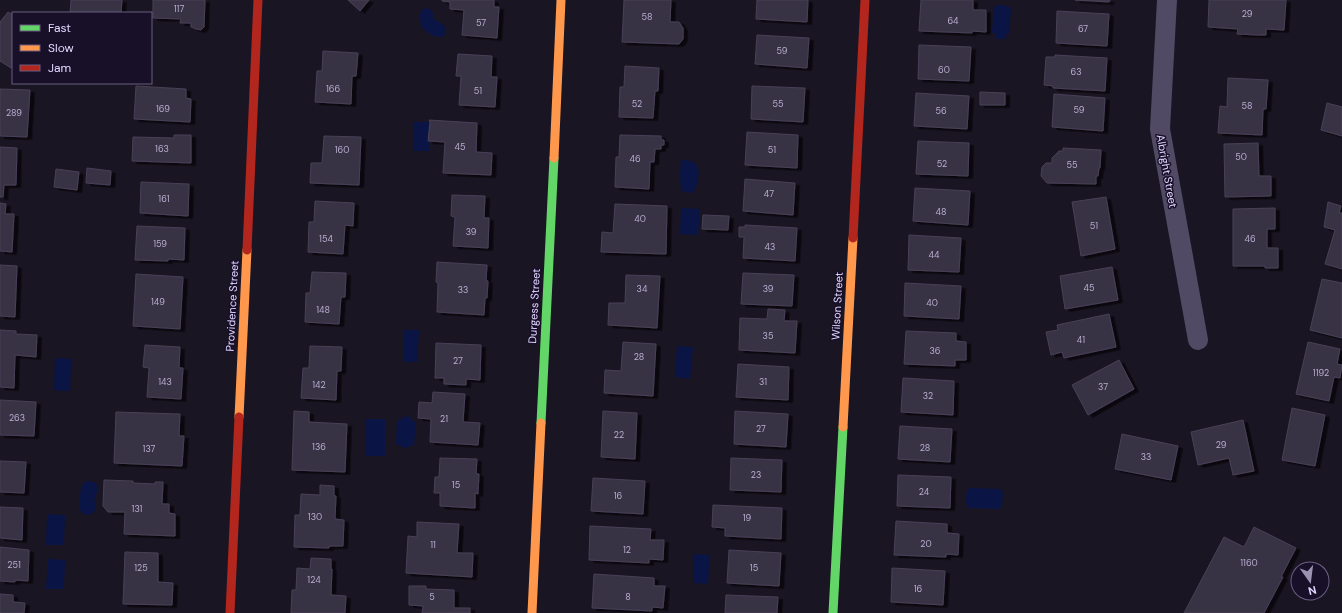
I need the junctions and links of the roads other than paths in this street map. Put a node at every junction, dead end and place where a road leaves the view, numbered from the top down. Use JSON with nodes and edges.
{"nodes":[{"id":1,"x":258,"y":0,"type":"edge"},
{"id":2,"x":561,"y":0,"type":"edge"},
{"id":3,"x":865,"y":0,"type":"edge"},
{"id":4,"x":1167,"y":0,"type":"edge"},
{"id":5,"x":1198,"y":340,"type":"dead end"},
{"id":6,"x":230,"y":613,"type":"edge"},
{"id":7,"x":532,"y":613,"type":"edge"},
{"id":8,"x":833,"y":613,"type":"edge"}],
"edges":[{"from":1,"to":6,"type":"street","name":"Providence Street"},
{"from":2,"to":7,"type":"street","name":"Durgess Street"},
{"from":3,"to":8,"type":"street","name":"Wilson Street"},
{"from":4,"to":5,"type":"street","name":"Albright Street"}]}
